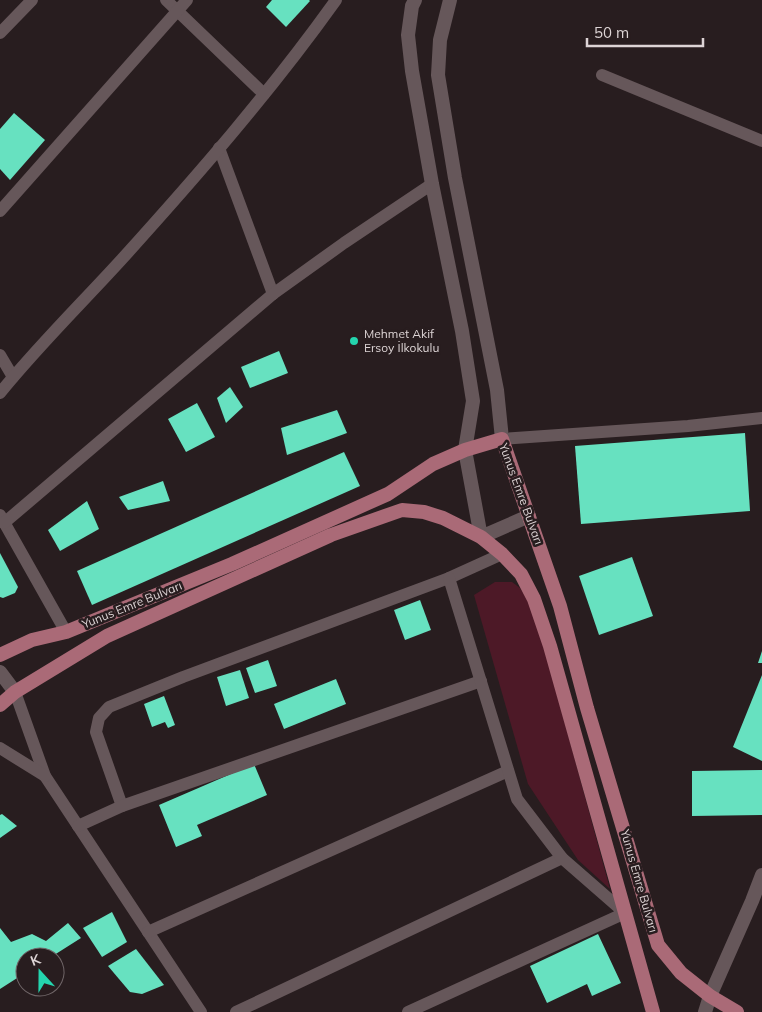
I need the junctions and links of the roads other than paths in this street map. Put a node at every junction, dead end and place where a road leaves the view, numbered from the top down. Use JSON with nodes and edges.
{"nodes":[{"id":1,"x":32,"y":0,"type":"edge"},
{"id":2,"x":166,"y":0,"type":"edge"},
{"id":3,"x":187,"y":0,"type":"edge"},
{"id":4,"x":336,"y":0,"type":"edge"},
{"id":5,"x":415,"y":0,"type":"edge"},
{"id":6,"x":450,"y":0,"type":"edge"},
{"id":7,"x":177,"y":11,"type":"junction"},
{"id":8,"x":0,"y":33,"type":"edge"},
{"id":9,"x":602,"y":75,"type":"dead end"},
{"id":10,"x":264,"y":94,"type":"junction"},
{"id":11,"x":762,"y":141,"type":"edge"},
{"id":12,"x":219,"y":148,"type":"junction"},
{"id":13,"x":432,"y":184,"type":"junction"},
{"id":14,"x":0,"y":211,"type":"edge"},
{"id":15,"x":273,"y":294,"type":"junction"},
{"id":16,"x":0,"y":355,"type":"edge"},
{"id":17,"x":14,"y":377,"type":"junction"},
{"id":18,"x":0,"y":393,"type":"edge"},
{"id":19,"x":762,"y":418,"type":"edge"},
{"id":20,"x":502,"y":438,"type":"junction"},
{"id":21,"x":465,"y":450,"type":"junction"},
{"id":22,"x":529,"y":516,"type":"junction"},
{"id":23,"x":2,"y":519,"type":"edge"},
{"id":24,"x":481,"y":538,"type":"junction"},
{"id":25,"x":502,"y":554,"type":"junction"},
{"id":26,"x":448,"y":578,"type":"junction"},
{"id":27,"x":66,"y":632,"type":"junction"},
{"id":28,"x":0,"y":655,"type":"edge"},
{"id":29,"x":0,"y":672,"type":"edge"},
{"id":30,"x":481,"y":682,"type":"junction"},
{"id":31,"x":15,"y":692,"type":"junction"},
{"id":32,"x":0,"y":705,"type":"edge"},
{"id":33,"x":0,"y":748,"type":"edge"},
{"id":34,"x":508,"y":771,"type":"junction"},
{"id":35,"x":45,"y":776,"type":"junction"},
{"id":36,"x":122,"y":806,"type":"junction"},
{"id":37,"x":78,"y":826,"type":"junction"},
{"id":38,"x":562,"y":858,"type":"junction"},
{"id":39,"x":762,"y":875,"type":"edge"},
{"id":40,"x":625,"y":913,"type":"junction"},
{"id":41,"x":148,"y":932,"type":"junction"},
{"id":42,"x":710,"y":996,"type":"junction"},
{"id":43,"x":201,"y":1012,"type":"edge"},
{"id":44,"x":236,"y":1012,"type":"edge"},
{"id":45,"x":408,"y":1012,"type":"edge"},
{"id":46,"x":653,"y":1012,"type":"edge"},
{"id":47,"x":706,"y":1012,"type":"edge"},
{"id":48,"x":737,"y":1012,"type":"edge"}],
"edges":[{"from":1,"to":8,"type":"street"},
{"from":2,"to":7,"type":"street"},
{"from":3,"to":7,"type":"street"},
{"from":4,"to":10,"type":"street"},
{"from":5,"to":13,"type":"street"},
{"from":6,"to":20,"type":"street"},
{"from":7,"to":10,"type":"street"},
{"from":7,"to":14,"type":"street"},
{"from":9,"to":11,"type":"street"},
{"from":10,"to":12,"type":"street"},
{"from":12,"to":15,"type":"street"},
{"from":12,"to":17,"type":"street"},
{"from":13,"to":15,"type":"street"},
{"from":13,"to":21,"type":"street"},
{"from":15,"to":23,"type":"street"},
{"from":16,"to":17,"type":"street"},
{"from":17,"to":18,"type":"street"},
{"from":19,"to":20,"type":"street"},
{"from":20,"to":21,"type":"main road","name":"Yunus Emre Bulvarı"},
{"from":20,"to":22,"type":"main road","name":"Yunus Emre Bulvarı"},
{"from":21,"to":24,"type":"street"},
{"from":21,"to":27,"type":"main road","name":"Yunus Emre Bulvarı"},
{"from":22,"to":24,"type":"street"},
{"from":22,"to":42,"type":"main road","name":"Yunus Emre Bulvarı"},
{"from":23,"to":27,"type":"street"},
{"from":24,"to":25,"type":"main road","name":"Yunus Emre Bulvarı"},
{"from":24,"to":31,"type":"main road","name":"Yunus Emre Bulvarı"},
{"from":25,"to":26,"type":"street"},
{"from":25,"to":40,"type":"main road","name":"Yunus Emre Bulvarı"},
{"from":26,"to":30,"type":"street"},
{"from":26,"to":36,"type":"street"},
{"from":27,"to":28,"type":"main road","name":"Yunus Emre Bulvarı"},
{"from":29,"to":31,"type":"street"},
{"from":30,"to":34,"type":"street"},
{"from":30,"to":36,"type":"street"},
{"from":31,"to":32,"type":"main road","name":"Yunus Emre Bulvarı"},
{"from":31,"to":35,"type":"street"},
{"from":33,"to":35,"type":"street"},
{"from":34,"to":38,"type":"street"},
{"from":34,"to":41,"type":"street"},
{"from":35,"to":37,"type":"street"},
{"from":36,"to":37,"type":"street"},
{"from":37,"to":41,"type":"street"},
{"from":38,"to":40,"type":"street"},
{"from":38,"to":44,"type":"street"},
{"from":39,"to":42,"type":"street"},
{"from":40,"to":45,"type":"street"},
{"from":40,"to":46,"type":"main road","name":"Yunus Emre Bulvarı"},
{"from":41,"to":43,"type":"street"},
{"from":42,"to":47,"type":"street"},
{"from":42,"to":48,"type":"main road","name":"Yunus Emre Bulvarı"}]}
